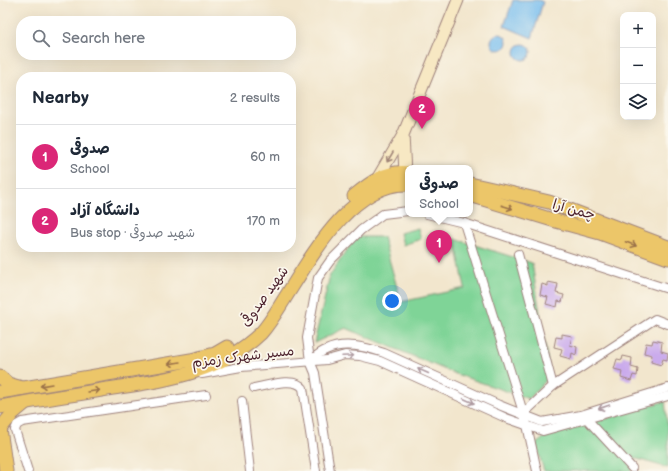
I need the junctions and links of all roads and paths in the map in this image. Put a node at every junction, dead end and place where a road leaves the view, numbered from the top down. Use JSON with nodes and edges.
{"nodes":[{"id":1,"x":458,"y":0,"type":"edge"},
{"id":2,"x":403,"y":135,"type":"junction"},
{"id":3,"x":406,"y":165,"type":"edge"},
{"id":4,"x":405,"y":176,"type":"edge"},
{"id":5,"x":405,"y":178,"type":"edge"},
{"id":6,"x":377,"y":179,"type":"junction"},
{"id":7,"x":473,"y":185,"type":"edge"},
{"id":8,"x":473,"y":196,"type":"edge"},
{"id":9,"x":536,"y":198,"type":"junction"},
{"id":10,"x":568,"y":208,"type":"junction"},
{"id":11,"x":405,"y":211,"type":"edge"},
{"id":12,"x":530,"y":214,"type":"junction"},
{"id":13,"x":439,"y":217,"type":"edge"},
{"id":14,"x":464,"y":223,"type":"junction"},
{"id":15,"x":563,"y":224,"type":"junction"},
{"id":16,"x":668,"y":247,"type":"edge"},
{"id":17,"x":518,"y":254,"type":"dead end"},
{"id":18,"x":668,"y":258,"type":"edge"},
{"id":19,"x":668,"y":289,"type":"edge"},
{"id":20,"x":668,"y":324,"type":"edge"},
{"id":21,"x":310,"y":361,"type":"junction"},
{"id":22,"x":226,"y":364,"type":"junction"},
{"id":23,"x":0,"y":377,"type":"edge"},
{"id":24,"x":552,"y":386,"type":"junction"},
{"id":25,"x":254,"y":388,"type":"dead end"},
{"id":26,"x":668,"y":388,"type":"edge"},
{"id":27,"x":23,"y":389,"type":"junction"},
{"id":28,"x":0,"y":392,"type":"edge"},
{"id":29,"x":206,"y":395,"type":"dead end"},
{"id":30,"x":668,"y":396,"type":"edge"},
{"id":31,"x":242,"y":401,"type":"dead end"},
{"id":32,"x":27,"y":402,"type":"junction"},
{"id":33,"x":624,"y":404,"type":"junction"},
{"id":34,"x":0,"y":407,"type":"edge"},
{"id":35,"x":523,"y":414,"type":"junction"},
{"id":36,"x":584,"y":417,"type":"junction"},
{"id":37,"x":527,"y":425,"type":"junction"},
{"id":38,"x":0,"y":429,"type":"edge"},
{"id":39,"x":632,"y":468,"type":"dead end"},
{"id":40,"x":6,"y":471,"type":"edge"},
{"id":41,"x":28,"y":471,"type":"edge"},
{"id":42,"x":250,"y":471,"type":"edge"},
{"id":43,"x":316,"y":471,"type":"edge"},
{"id":44,"x":330,"y":471,"type":"edge"},
{"id":45,"x":537,"y":471,"type":"edge"}],
"edges":[{"from":1,"to":2,"type":"main road"},
{"from":2,"to":3,"type":"main road"},
{"from":2,"to":6,"type":"main road","one_way":true},
{"from":4,"to":6,"type":"main road","name":"شهید صدوقی"},
{"from":5,"to":22,"type":"main road","name":"شهید صدوقی"},
{"from":6,"to":27,"type":"main road","name":"شهید صدوقی","one_way":true},
{"from":7,"to":9,"type":"main road","name":"چمن آرا"},
{"from":8,"to":12,"type":"main road","name":"چمن آرا","one_way":true},
{"from":9,"to":10,"type":"main road","name":"چمن آرا"},
{"from":9,"to":12,"type":"main road"},
{"from":10,"to":15,"type":"main road"},
{"from":10,"to":16,"type":"main road","name":"چمن آرا"},
{"from":11,"to":21,"type":"street"},
{"from":12,"to":15,"type":"main road","name":"چمن آرا"},
{"from":13,"to":14,"type":"street"},
{"from":14,"to":19,"type":"street"},
{"from":14,"to":35,"type":"street"},
{"from":15,"to":18,"type":"main road","name":"چمن آرا","one_way":true},
{"from":17,"to":24,"type":"street"},
{"from":20,"to":24,"type":"street"},
{"from":21,"to":22,"type":"street","name":"مسیر شهرک زمزم"},
{"from":35,"to":21,"type":"street","one_way":true},
{"from":21,"to":37,"type":"street","name":"مسیر شهرک زمزم","one_way":true},
{"from":21,"to":44,"type":"street"},
{"from":32,"to":22,"type":"main road","name":"شهید صدوقی","one_way":true},
{"from":23,"to":27,"type":"main road"},
{"from":24,"to":35,"type":"street"},
{"from":25,"to":43,"type":"street"},
{"from":26,"to":33,"type":"street"},
{"from":27,"to":28,"type":"main road","name":"شهید صدوقی"},
{"from":29,"to":41,"type":"street"},
{"from":30,"to":33,"type":"street"},
{"from":31,"to":42,"type":"street"},
{"from":32,"to":34,"type":"main road","name":"شهید صدوقی"},
{"from":32,"to":38,"type":"main road"},
{"from":33,"to":36,"type":"street"},
{"from":35,"to":36,"type":"street"},
{"from":35,"to":37,"type":"street"},
{"from":36,"to":37,"type":"street","name":"مسیر شهرک زمزم"},
{"from":36,"to":39,"type":"street"},
{"from":37,"to":45,"type":"street"},
{"from":38,"to":40,"type":"main road"}]}
